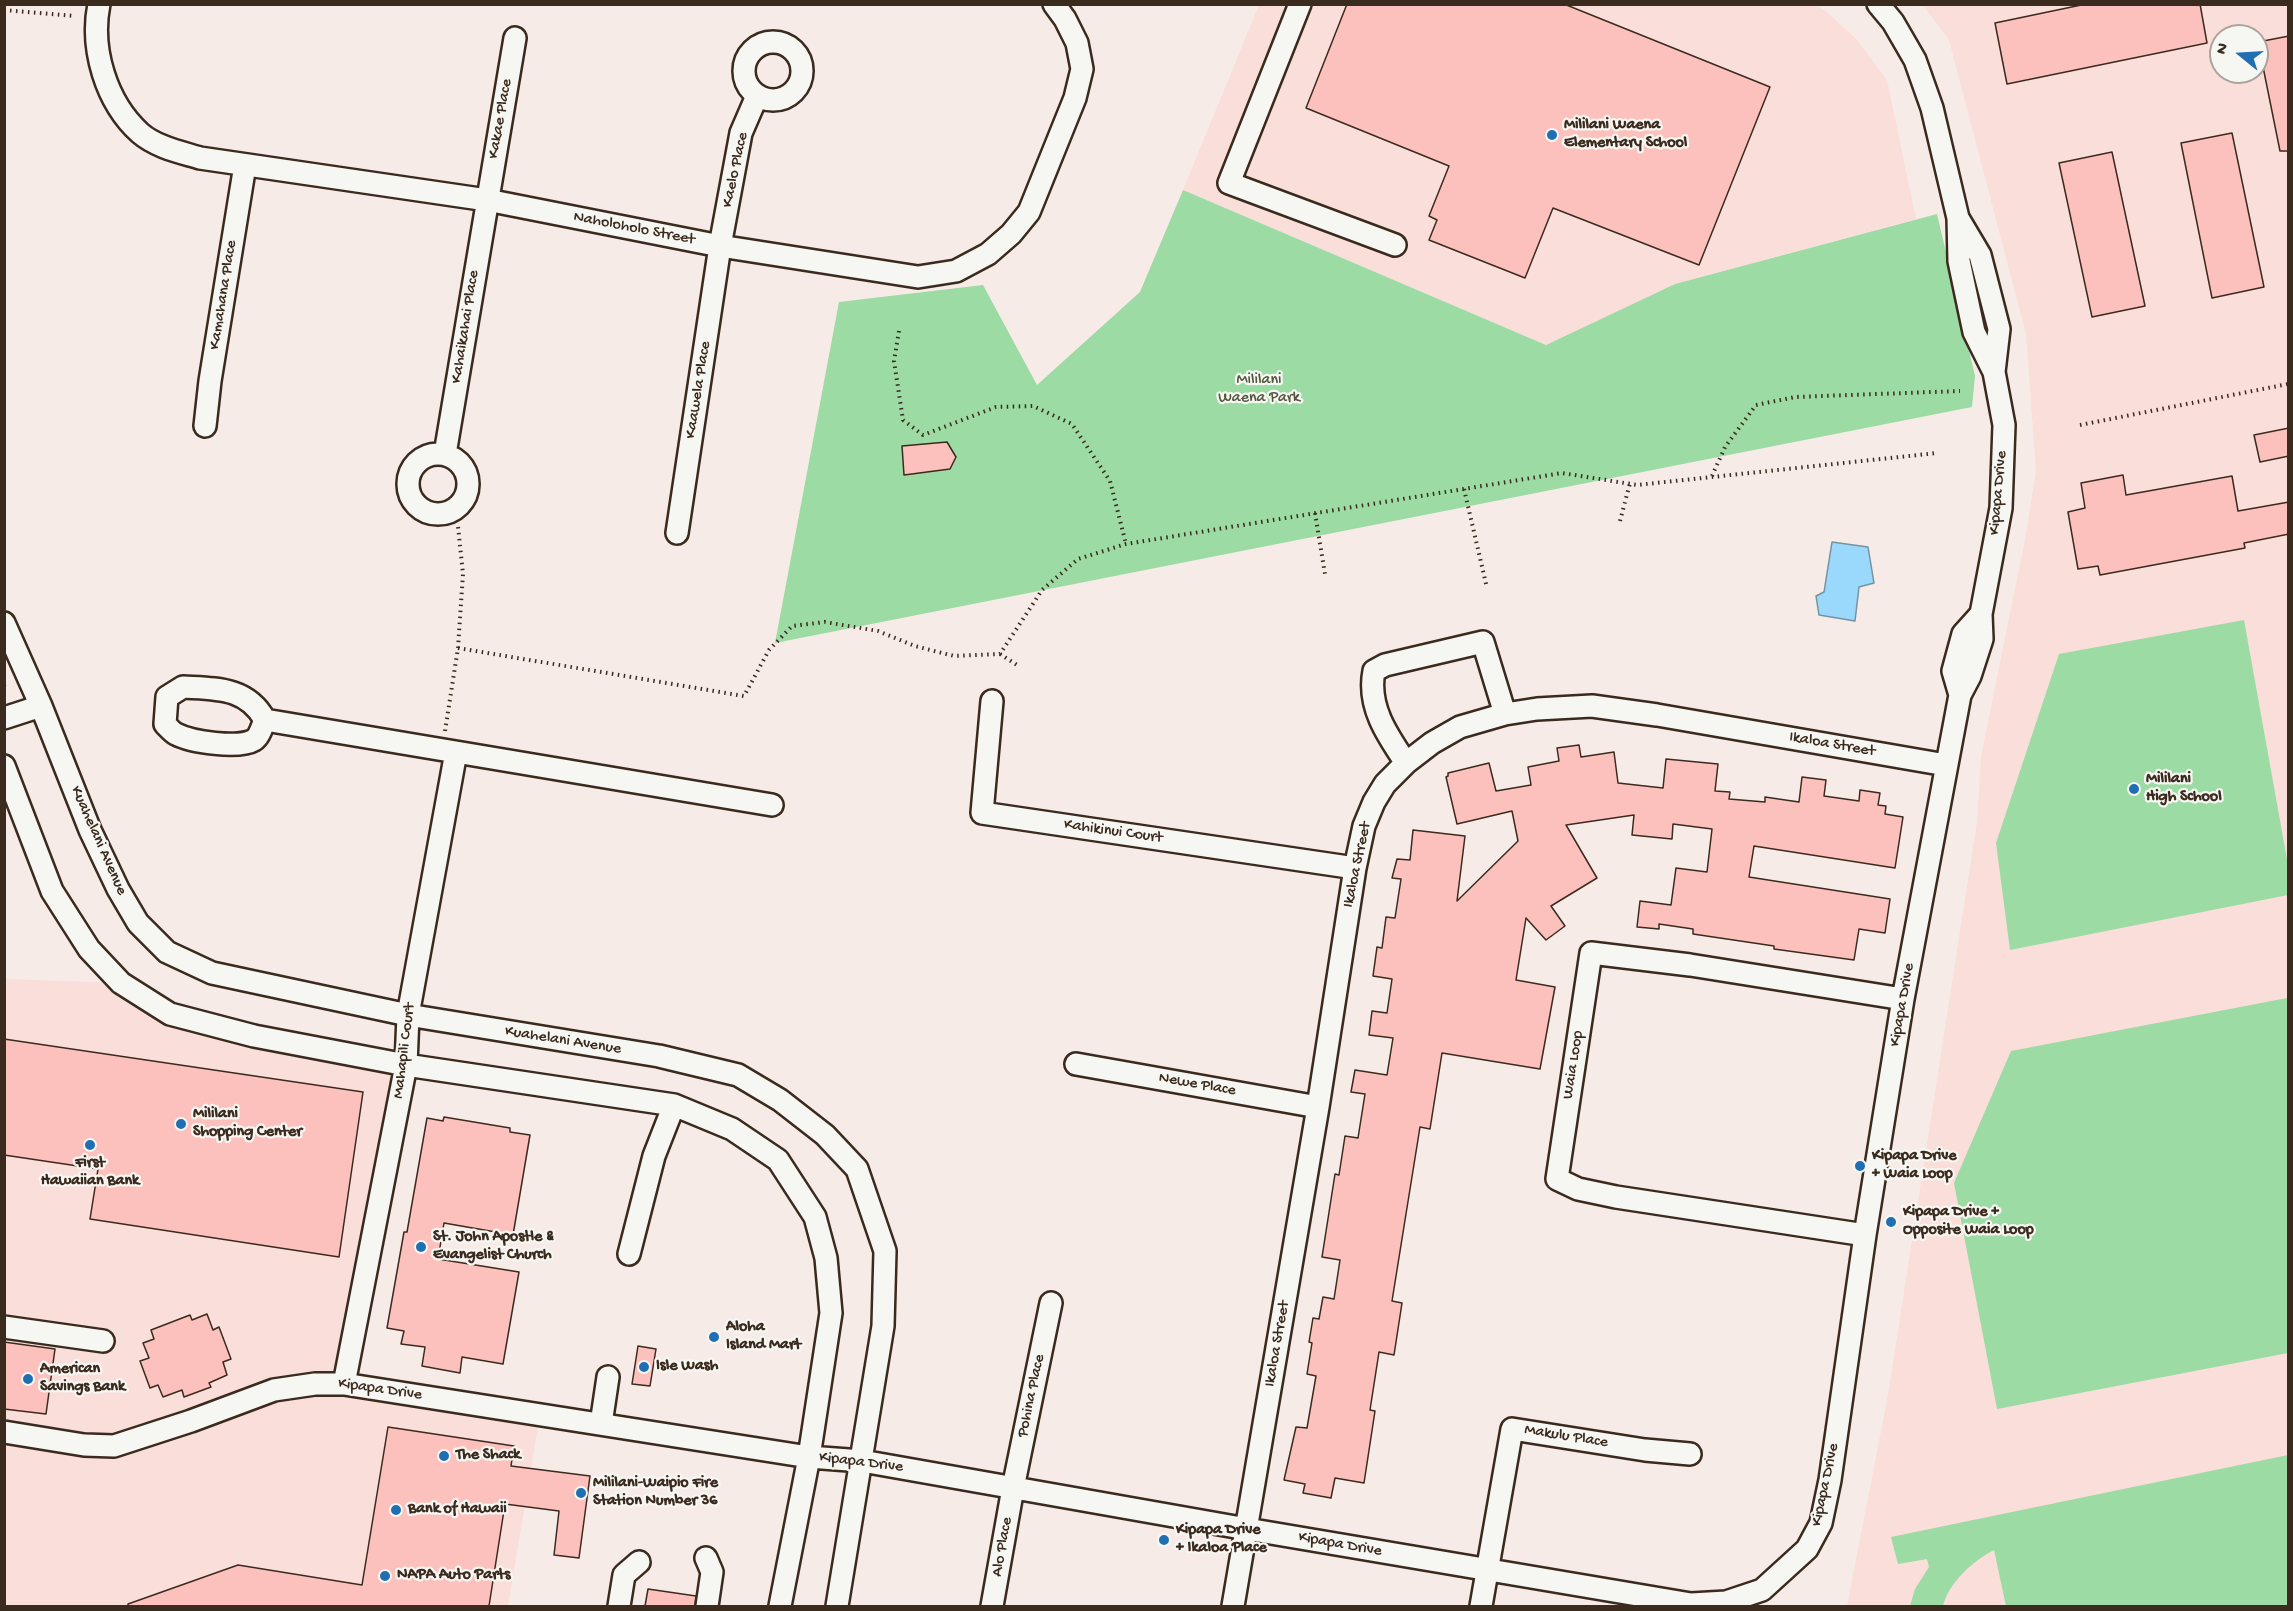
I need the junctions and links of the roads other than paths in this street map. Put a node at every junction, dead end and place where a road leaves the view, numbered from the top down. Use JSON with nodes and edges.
{"nodes":[{"id":1,"x":99,"y":4,"type":"edge"},
{"id":2,"x":1054,"y":4,"type":"edge"},
{"id":3,"x":1300,"y":4,"type":"edge"},
{"id":4,"x":1878,"y":4,"type":"edge"},
{"id":5,"x":515,"y":38,"type":"dead end"},
{"id":6,"x":757,"y":96,"type":"dead end"},
{"id":7,"x":245,"y":165,"type":"junction"},
{"id":8,"x":487,"y":200,"type":"junction"},
{"id":9,"x":1395,"y":245,"type":"dead end"},
{"id":10,"x":720,"y":246,"type":"junction"},
{"id":11,"x":205,"y":426,"type":"dead end"},
{"id":12,"x":445,"y":454,"type":"dead end"},
{"id":13,"x":677,"y":533,"type":"dead end"},
{"id":14,"x":4,"y":623,"type":"edge"},
{"id":15,"x":992,"y":701,"type":"dead end"},
{"id":16,"x":41,"y":706,"type":"junction"},
{"id":17,"x":1505,"y":714,"type":"junction"},
{"id":18,"x":4,"y":718,"type":"edge"},
{"id":19,"x":265,"y":720,"type":"dead end"},
{"id":20,"x":450,"y":744,"type":"junction"},
{"id":21,"x":1406,"y":763,"type":"junction"},
{"id":22,"x":1946,"y":765,"type":"junction"},
{"id":23,"x":4,"y":766,"type":"edge"},
{"id":24,"x":772,"y":805,"type":"dead end"},
{"id":25,"x":1355,"y":868,"type":"junction"},
{"id":26,"x":1903,"y":999,"type":"junction"},
{"id":27,"x":408,"y":1016,"type":"junction"},
{"id":28,"x":1076,"y":1064,"type":"dead end"},
{"id":29,"x":406,"y":1065,"type":"junction"},
{"id":30,"x":674,"y":1105,"type":"junction"},
{"id":31,"x":1318,"y":1107,"type":"junction"},
{"id":32,"x":1865,"y":1235,"type":"junction"},
{"id":33,"x":629,"y":1254,"type":"dead end"},
{"id":34,"x":1051,"y":1303,"type":"dead end"},
{"id":35,"x":4,"y":1327,"type":"edge"},
{"id":36,"x":103,"y":1341,"type":"dead end"},
{"id":37,"x":608,"y":1377,"type":"dead end"},
{"id":38,"x":344,"y":1384,"type":"junction"},
{"id":39,"x":601,"y":1424,"type":"junction"},
{"id":40,"x":4,"y":1432,"type":"edge"},
{"id":41,"x":1690,"y":1454,"type":"dead end"},
{"id":42,"x":808,"y":1457,"type":"junction"},
{"id":43,"x":862,"y":1461,"type":"junction"},
{"id":44,"x":1013,"y":1488,"type":"junction"},
{"id":45,"x":1247,"y":1529,"type":"junction"},
{"id":46,"x":1487,"y":1570,"type":"junction"},
{"id":47,"x":619,"y":1606,"type":"edge"},
{"id":48,"x":632,"y":1606,"type":"edge"},
{"id":49,"x":697,"y":1606,"type":"edge"},
{"id":50,"x":707,"y":1606,"type":"edge"},
{"id":51,"x":780,"y":1606,"type":"edge"},
{"id":52,"x":837,"y":1606,"type":"edge"},
{"id":53,"x":992,"y":1606,"type":"edge"},
{"id":54,"x":1233,"y":1606,"type":"edge"},
{"id":55,"x":1481,"y":1606,"type":"edge"}],
"edges":[{"from":1,"to":7,"type":"street","name":"Naholoholo Street"},
{"from":2,"to":10,"type":"street","name":"Naholoholo Street"},
{"from":3,"to":9,"type":"street"},
{"from":4,"to":22,"type":"street","name":"Kipapa Drive"},
{"from":5,"to":8,"type":"street","name":"Kakae Place"},
{"from":6,"to":10,"type":"street","name":"Kaelo Place"},
{"from":7,"to":8,"type":"street","name":"Naholoholo Street"},
{"from":7,"to":11,"type":"street","name":"Kamahana Place"},
{"from":8,"to":10,"type":"street","name":"Naholoholo Street"},
{"from":8,"to":12,"type":"street","name":"Kahaikahai Place"},
{"from":10,"to":13,"type":"street","name":"Kaawela Place"},
{"from":14,"to":16,"type":"street","name":"Kuahelani Avenue"},
{"from":15,"to":25,"type":"street","name":"Kahikinui Court"},
{"from":16,"to":18,"type":"street"},
{"from":16,"to":27,"type":"street","name":"Kuahelani Avenue"},
{"from":17,"to":21,"type":"street","name":"Ikaloa Street"},
{"from":17,"to":21,"type":"street"},
{"from":17,"to":22,"type":"street","name":"Ikaloa Street"},
{"from":19,"to":20,"type":"street"},
{"from":20,"to":24,"type":"street"},
{"from":20,"to":27,"type":"street","name":"Mahapili Court"},
{"from":21,"to":25,"type":"street","name":"Ikaloa Street"},
{"from":22,"to":26,"type":"street","name":"Kipapa Drive"},
{"from":23,"to":29,"type":"street"},
{"from":25,"to":31,"type":"street","name":"Ikaloa Street"},
{"from":26,"to":32,"type":"street","name":"Kipapa Drive"},
{"from":26,"to":32,"type":"street","name":"Waia Loop"},
{"from":27,"to":29,"type":"street","name":"Mahapili Court"},
{"from":27,"to":43,"type":"street","name":"Kuahelani Avenue"},
{"from":28,"to":31,"type":"street","name":"Newe Place"},
{"from":29,"to":30,"type":"street"},
{"from":29,"to":38,"type":"street","name":"Mahapili Court"},
{"from":30,"to":33,"type":"street"},
{"from":30,"to":42,"type":"street"},
{"from":31,"to":45,"type":"street","name":"Ikaloa Street"},
{"from":32,"to":46,"type":"street","name":"Kipapa Drive"},
{"from":34,"to":44,"type":"street","name":"Pohina Place"},
{"from":35,"to":36,"type":"street"},
{"from":37,"to":39,"type":"street"},
{"from":38,"to":39,"type":"street","name":"Kipapa Drive"},
{"from":38,"to":40,"type":"street","name":"Kipapa Drive"},
{"from":39,"to":42,"type":"street","name":"Kipapa Drive"},
{"from":41,"to":46,"type":"street","name":"Makulu Place"},
{"from":42,"to":43,"type":"street","name":"Kipapa Drive"},
{"from":42,"to":51,"type":"street"},
{"from":43,"to":44,"type":"street","name":"Kipapa Drive"},
{"from":43,"to":52,"type":"street","name":"Kuahelani Avenue"},
{"from":44,"to":45,"type":"street","name":"Kipapa Drive"},
{"from":44,"to":53,"type":"street","name":"Alo Place"},
{"from":45,"to":46,"type":"street","name":"Kipapa Drive"},
{"from":45,"to":54,"type":"street","name":"Ikaloa Street"},
{"from":46,"to":55,"type":"street"},
{"from":47,"to":48,"type":"street"},
{"from":49,"to":50,"type":"street"}]}
